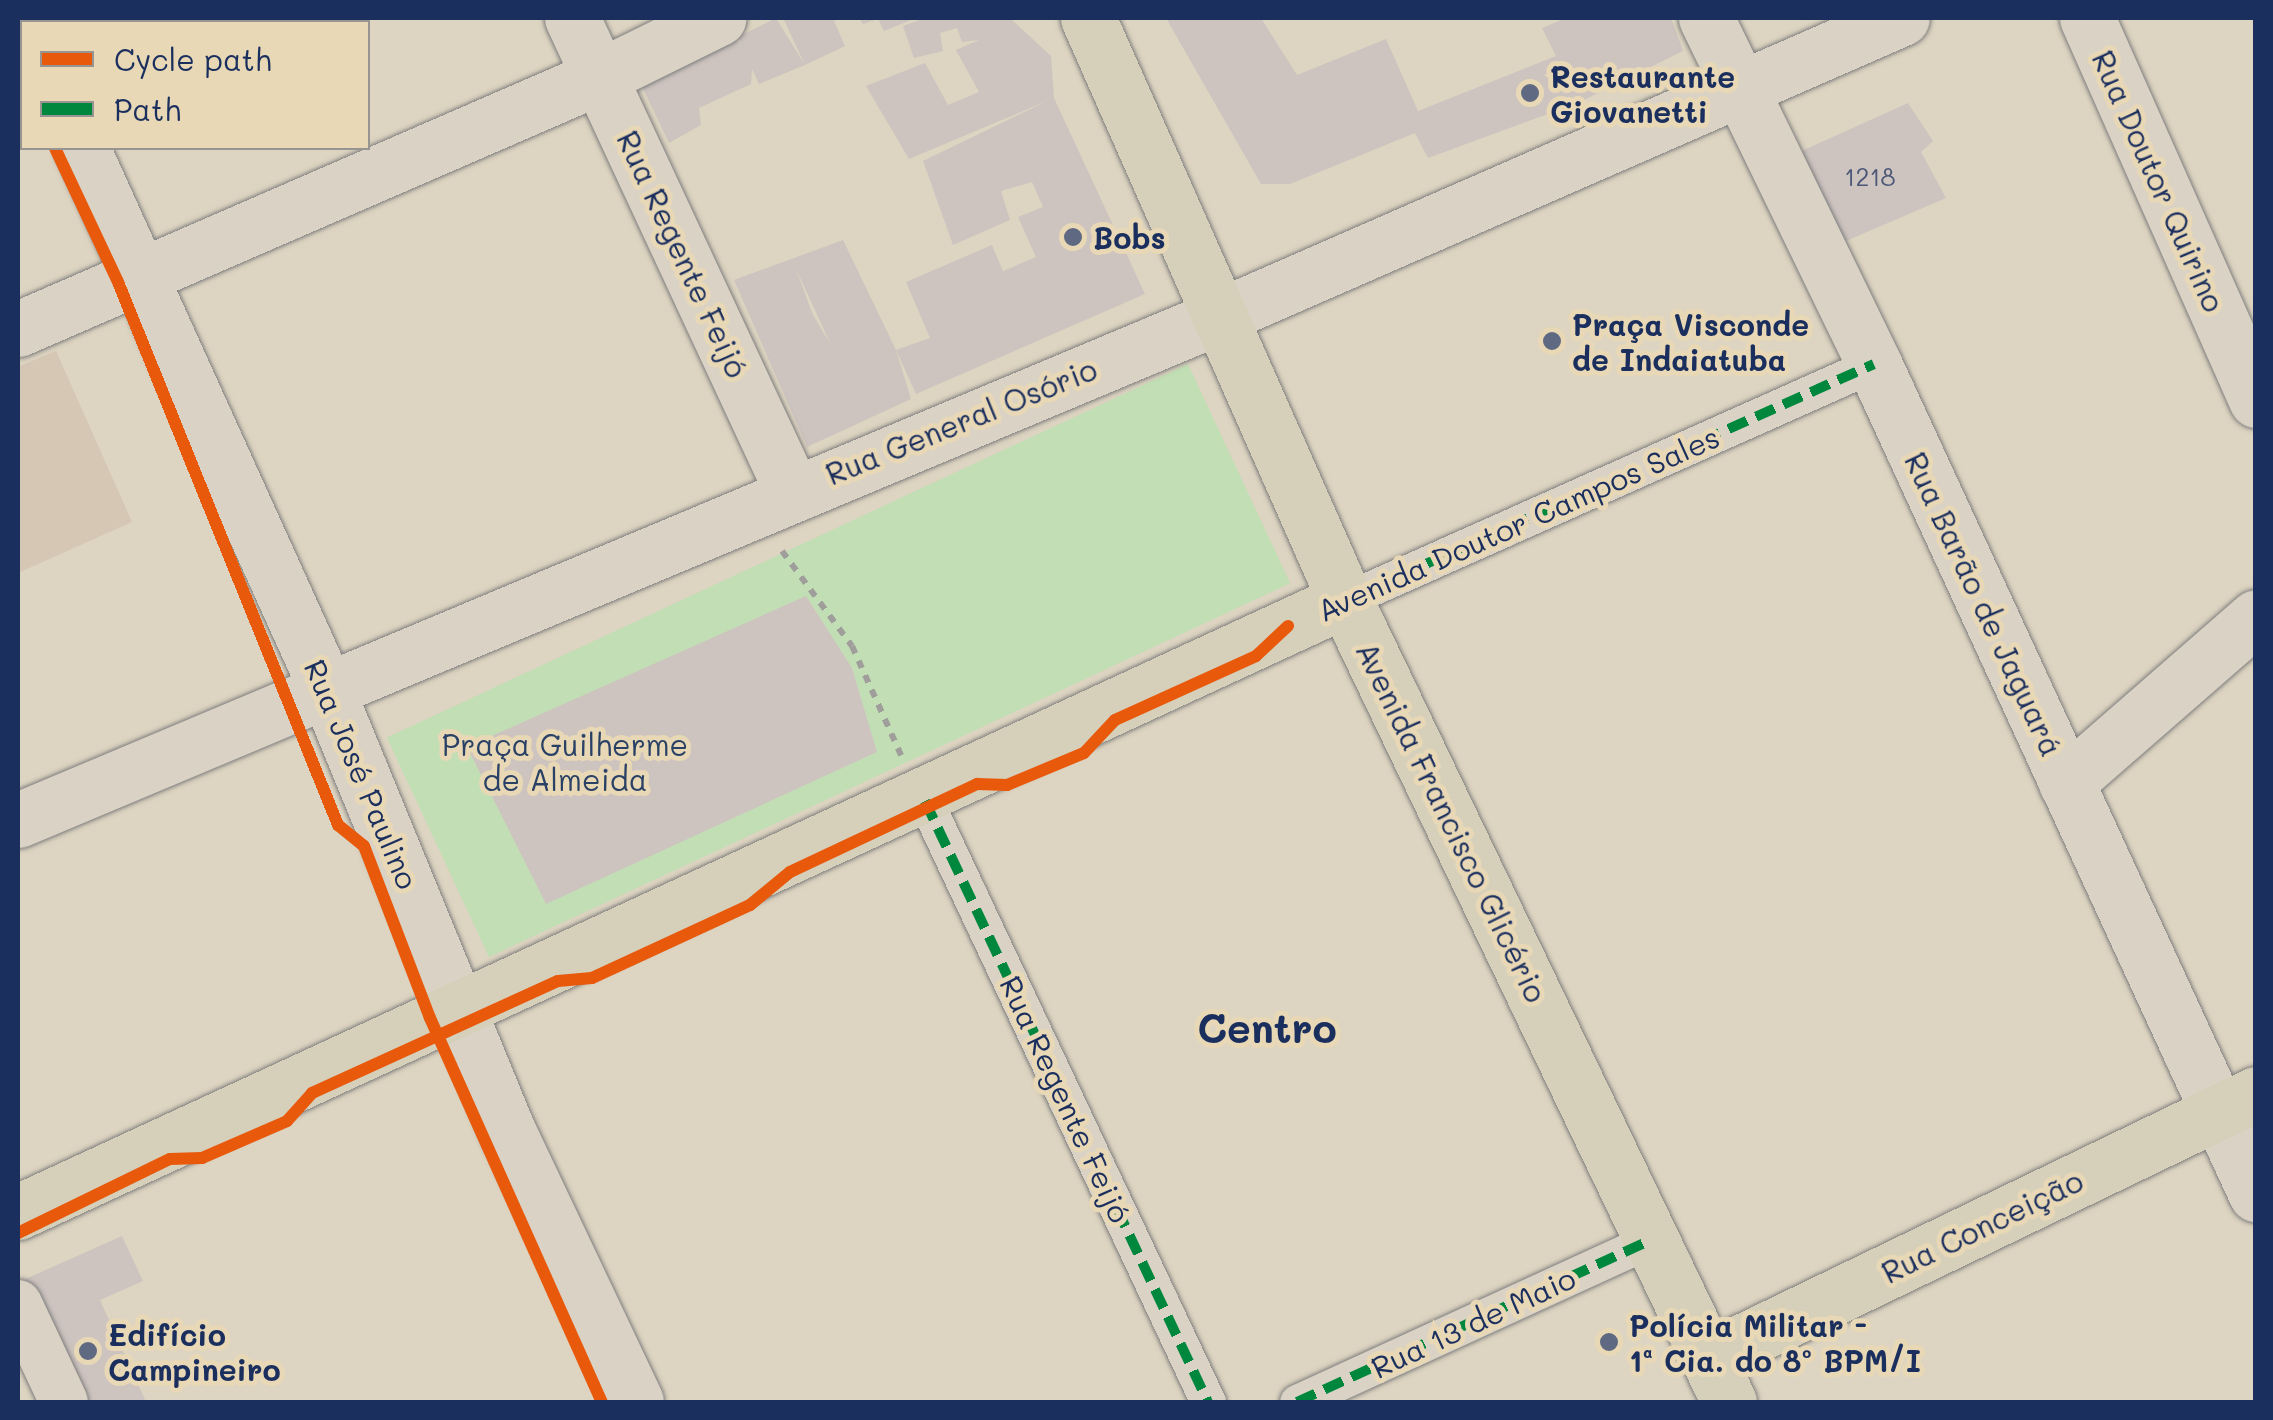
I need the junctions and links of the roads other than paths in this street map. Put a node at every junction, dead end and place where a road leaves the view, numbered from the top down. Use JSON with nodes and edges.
{"nodes":[{"id":1,"x":572,"y":18,"type":"edge"},
{"id":2,"x":719,"y":18,"type":"edge"},
{"id":3,"x":1088,"y":18,"type":"edge"},
{"id":4,"x":1706,"y":18,"type":"edge"},
{"id":5,"x":1902,"y":18,"type":"edge"},
{"id":6,"x":2087,"y":18,"type":"edge"},
{"id":7,"x":601,"y":76,"type":"junction"},
{"id":8,"x":1741,"y":91,"type":"junction"},
{"id":9,"x":83,"y":150,"type":"edge"},
{"id":10,"x":142,"y":270,"type":"junction"},
{"id":11,"x":1220,"y":316,"type":"junction"},
{"id":12,"x":18,"y":329,"type":"edge"},
{"id":13,"x":1874,"y":364,"type":"junction"},
{"id":14,"x":2256,"y":400,"type":"edge"},
{"id":15,"x":772,"y":500,"type":"junction"},
{"id":16,"x":1346,"y":600,"type":"junction"},
{"id":17,"x":2256,"y":617,"type":"edge"},
{"id":18,"x":326,"y":690,"type":"junction"},
{"id":19,"x":2066,"y":782,"type":"junction"},
{"id":20,"x":923,"y":796,"type":"junction"},
{"id":21,"x":18,"y":820,"type":"edge"},
{"id":22,"x":461,"y":1002,"type":"junction"},
{"id":23,"x":2237,"y":1103,"type":"edge"},
{"id":24,"x":2256,"y":1194,"type":"edge"},
{"id":25,"x":18,"y":1212,"type":"edge"},
{"id":26,"x":1650,"y":1241,"type":"junction"},
{"id":27,"x":18,"y":1304,"type":"edge"},
{"id":28,"x":1718,"y":1380,"type":"edge"},
{"id":29,"x":64,"y":1402,"type":"edge"},
{"id":30,"x":636,"y":1402,"type":"edge"},
{"id":31,"x":1208,"y":1402,"type":"edge"},
{"id":32,"x":1297,"y":1402,"type":"edge"}],
"edges":[{"from":1,"to":7,"type":"main road","name":"Rua Regente Feijó"},
{"from":2,"to":7,"type":"main road"},
{"from":3,"to":11,"type":"main road","name":"Avenida Francisco Glicério"},
{"from":4,"to":8,"type":"main road","name":"Rua Barão de Jaguará"},
{"from":5,"to":8,"type":"main road","name":"Rua General Osório"},
{"from":6,"to":14,"type":"main road","name":"Rua Doutor Quirino"},
{"from":7,"to":10,"type":"main road"},
{"from":7,"to":15,"type":"main road","name":"Rua Regente Feijó"},
{"from":8,"to":11,"type":"main road","name":"Rua General Osório"},
{"from":8,"to":13,"type":"main road","name":"Rua Barão de Jaguará"},
{"from":9,"to":10,"type":"main road","name":"Rua José Paulino"},
{"from":10,"to":12,"type":"main road"},
{"from":10,"to":18,"type":"main road","name":"Rua José Paulino"},
{"from":11,"to":15,"type":"main road","name":"Rua General Osório"},
{"from":11,"to":16,"type":"main road","name":"Avenida Francisco Glicério"},
{"from":13,"to":16,"type":"street","name":"Avenida Doutor Campos Sales"},
{"from":13,"to":19,"type":"main road","name":"Rua Barão de Jaguará"},
{"from":15,"to":18,"type":"main road","name":"Rua General Osório"},
{"from":16,"to":20,"type":"main road","name":"Avenida Doutor Campos Sales"},
{"from":16,"to":26,"type":"main road","name":"Avenida Francisco Glicério"},
{"from":17,"to":19,"type":"main road"},
{"from":18,"to":21,"type":"main road","name":"Rua General Osório"},
{"from":18,"to":22,"type":"main road","name":"Rua José Paulino"},
{"from":19,"to":23,"type":"main road","name":"Rua Barão de Jaguará"},
{"from":20,"to":22,"type":"main road","name":"Avenida Doutor Campos Sales"},
{"from":20,"to":31,"type":"street","name":"Rua Regente Feijó"},
{"from":22,"to":25,"type":"main road","name":"Avenida Doutor Campos Sales"},
{"from":22,"to":30,"type":"main road","name":"Rua José Paulino"},
{"from":23,"to":24,"type":"main road","name":"Rua Barão de Jaguará"},
{"from":23,"to":28,"type":"main road","name":"Rua Conceição"},
{"from":26,"to":28,"type":"main road","name":"Avenida Francisco Glicério"},
{"from":26,"to":32,"type":"street","name":"Rua 13 de Maio"},
{"from":27,"to":29,"type":"street"}]}
